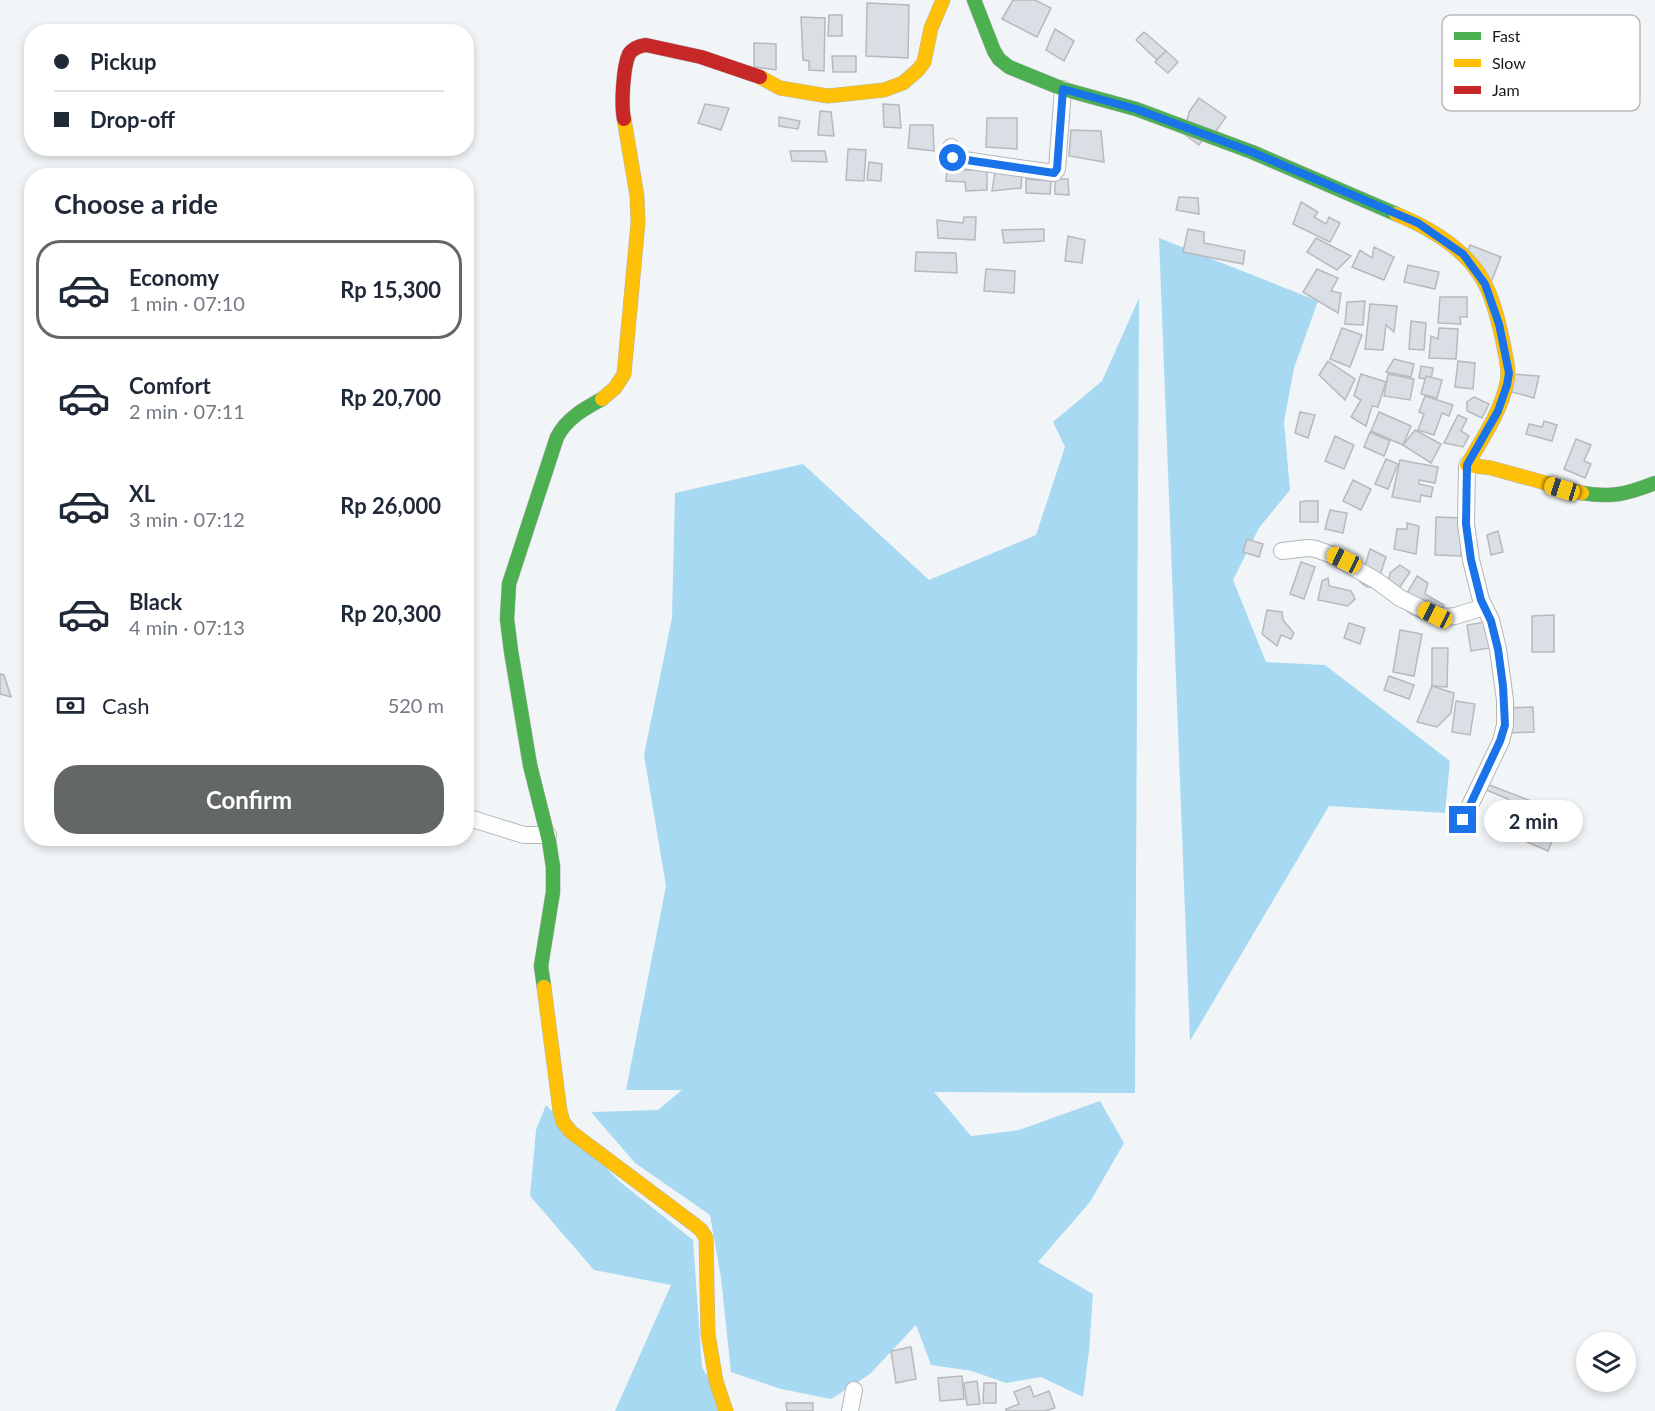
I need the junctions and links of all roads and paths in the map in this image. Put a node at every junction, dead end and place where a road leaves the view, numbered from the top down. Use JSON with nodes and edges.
{"nodes":[{"id":1,"x":943,"y":0,"type":"edge"},
{"id":2,"x":974,"y":0,"type":"edge"},
{"id":3,"x":1063,"y":89,"type":"junction"},
{"id":4,"x":951,"y":147,"type":"dead end"},
{"id":5,"x":1467,"y":465,"type":"junction"},
{"id":6,"x":1655,"y":483,"type":"edge"},
{"id":7,"x":1282,"y":551,"type":"dead end"},
{"id":8,"x":1484,"y":607,"type":"junction"},
{"id":9,"x":474,"y":819,"type":"edge"},
{"id":10,"x":1463,"y":820,"type":"dead end"},
{"id":11,"x":548,"y":835,"type":"junction"},
{"id":12,"x":854,"y":1390,"type":"dead end"},
{"id":13,"x":726,"y":1411,"type":"edge"},
{"id":14,"x":850,"y":1411,"type":"edge"}],
"edges":[{"from":1,"to":11,"type":"street"},
{"from":2,"to":3,"type":"street"},
{"from":3,"to":4,"type":"street"},
{"from":3,"to":5,"type":"street"},
{"from":5,"to":6,"type":"street"},
{"from":5,"to":8,"type":"street"},
{"from":7,"to":8,"type":"street"},
{"from":8,"to":10,"type":"street"},
{"from":9,"to":11,"type":"street"},
{"from":11,"to":13,"type":"street"},
{"from":12,"to":14,"type":"street"}]}
